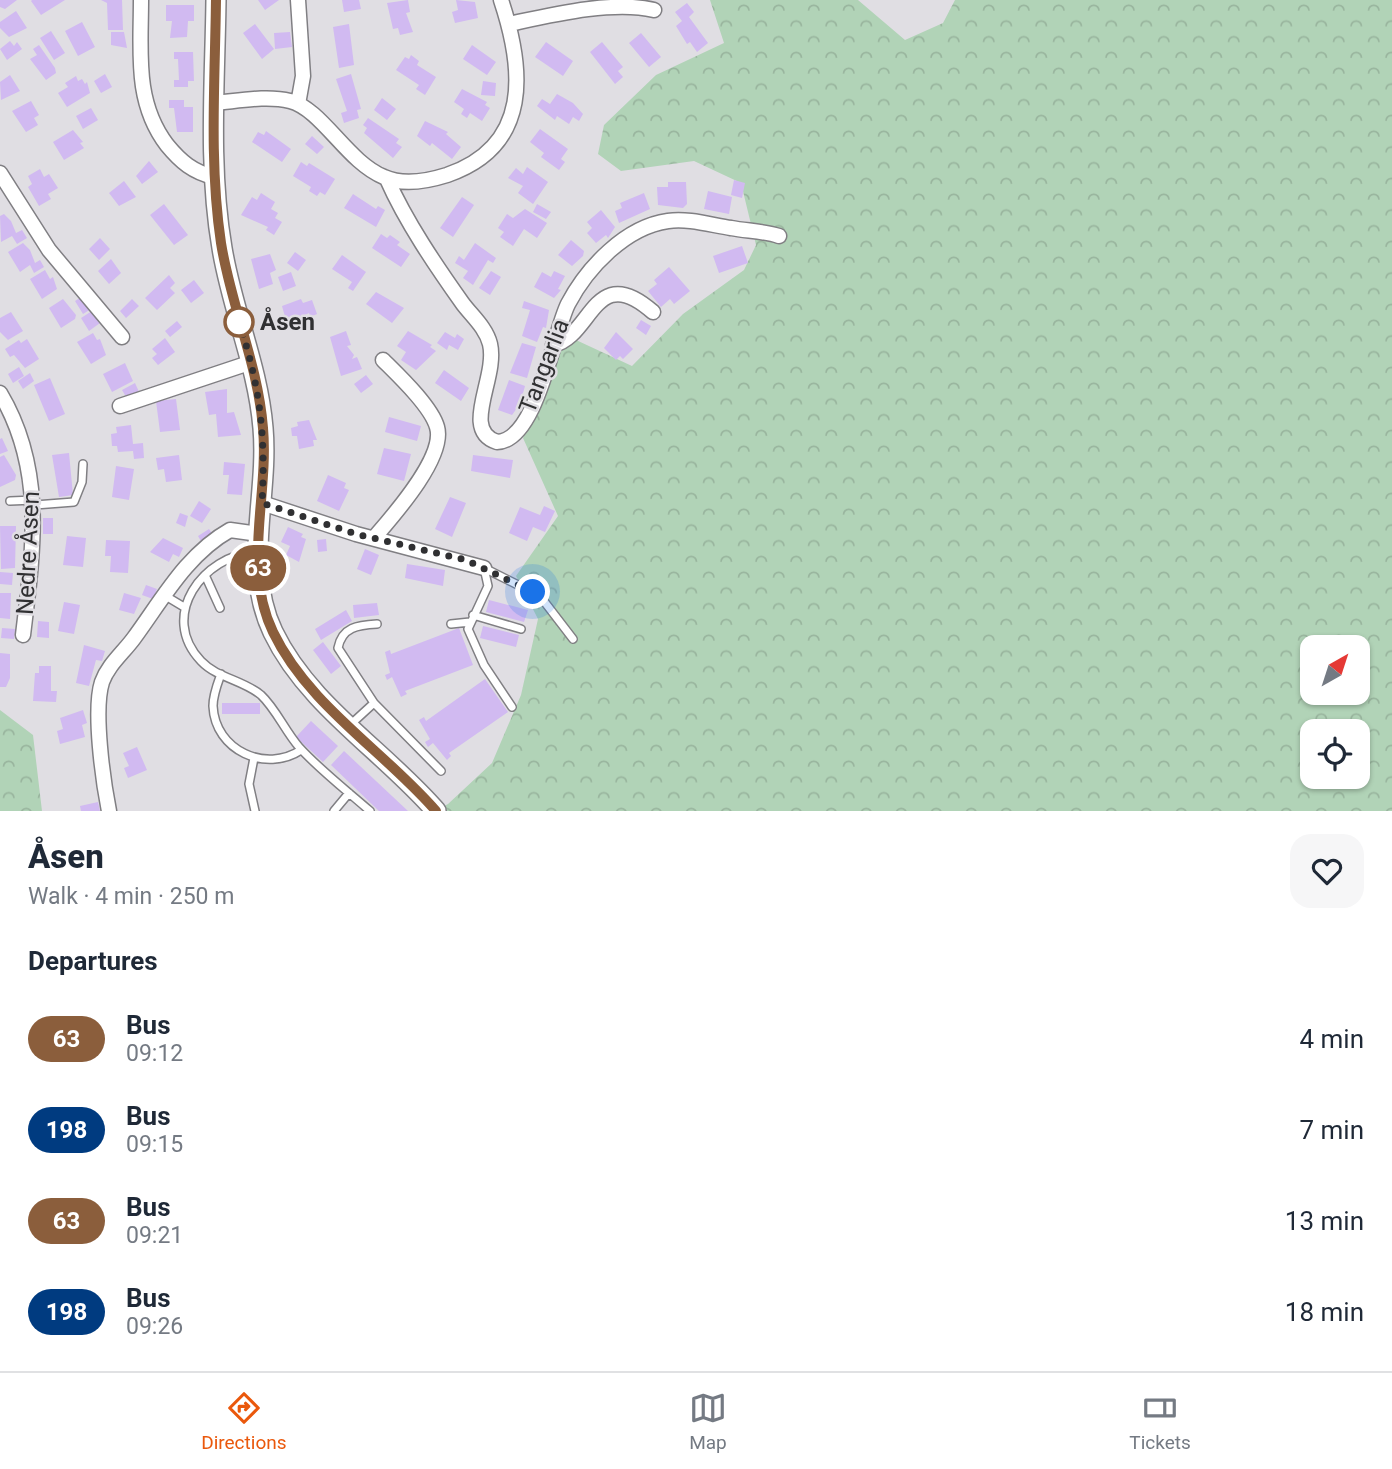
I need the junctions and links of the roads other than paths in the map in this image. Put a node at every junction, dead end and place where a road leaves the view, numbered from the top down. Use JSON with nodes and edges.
{"nodes":[{"id":1,"x":141,"y":0,"type":"edge"},
{"id":2,"x":216,"y":0,"type":"edge"},
{"id":3,"x":298,"y":0,"type":"edge"},
{"id":4,"x":501,"y":0,"type":"edge"},
{"id":5,"x":654,"y":10,"type":"dead end"},
{"id":6,"x":509,"y":24,"type":"junction"},
{"id":7,"x":215,"y":103,"type":"junction"},
{"id":8,"x":298,"y":104,"type":"junction"},
{"id":9,"x":0,"y":173,"type":"edge"},
{"id":10,"x":215,"y":177,"type":"junction"},
{"id":11,"x":387,"y":179,"type":"junction"},
{"id":12,"x":779,"y":236,"type":"dead end"},
{"id":13,"x":653,"y":312,"type":"dead end"},
{"id":14,"x":122,"y":337,"type":"dead end"},
{"id":15,"x":553,"y":345,"type":"junction"},
{"id":16,"x":383,"y":360,"type":"dead end"},
{"id":17,"x":252,"y":362,"type":"junction"},
{"id":18,"x":0,"y":393,"type":"edge"},
{"id":19,"x":120,"y":406,"type":"dead end"},
{"id":20,"x":83,"y":464,"type":"dead end"},
{"id":21,"x":10,"y":501,"type":"dead end"},
{"id":22,"x":35,"y":503,"type":"junction"},
{"id":23,"x":262,"y":503,"type":"junction"},
{"id":24,"x":374,"y":538,"type":"junction"},
{"id":25,"x":259,"y":543,"type":"junction"},
{"id":26,"x":484,"y":568,"type":"junction"},
{"id":27,"x":205,"y":575,"type":"junction"},
{"id":28,"x":163,"y":595,"type":"junction"},
{"id":29,"x":184,"y":607,"type":"junction"},
{"id":30,"x":220,"y":608,"type":"dead end"},
{"id":31,"x":471,"y":619,"type":"junction"},
{"id":32,"x":376,"y":624,"type":"dead end"},
{"id":33,"x":451,"y":624,"type":"dead end"},
{"id":34,"x":521,"y":629,"type":"dead end"},
{"id":35,"x":23,"y":635,"type":"dead end"},
{"id":36,"x":573,"y":639,"type":"dead end"},
{"id":37,"x":221,"y":674,"type":"junction"},
{"id":38,"x":374,"y":703,"type":"junction"},
{"id":39,"x":512,"y":707,"type":"dead end"},
{"id":40,"x":349,"y":725,"type":"junction"},
{"id":41,"x":301,"y":750,"type":"junction"},
{"id":42,"x":254,"y":758,"type":"junction"},
{"id":43,"x":441,"y":771,"type":"dead end"},
{"id":44,"x":349,"y":793,"type":"junction"},
{"id":45,"x":110,"y":811,"type":"edge"},
{"id":46,"x":255,"y":811,"type":"edge"},
{"id":47,"x":334,"y":811,"type":"edge"},
{"id":48,"x":370,"y":811,"type":"edge"},
{"id":49,"x":436,"y":811,"type":"edge"}],
"edges":[{"from":1,"to":10,"type":"street"},
{"from":2,"to":7,"type":"main road"},
{"from":3,"to":8,"type":"street"},
{"from":4,"to":6,"type":"street"},
{"from":5,"to":6,"type":"street"},
{"from":6,"to":11,"type":"street"},
{"from":7,"to":8,"type":"street"},
{"from":7,"to":10,"type":"main road"},
{"from":8,"to":11,"type":"street"},
{"from":9,"to":14,"type":"street"},
{"from":10,"to":17,"type":"main road"},
{"from":11,"to":15,"type":"street","name":"Tangarlia"},
{"from":12,"to":15,"type":"street","name":"Tangarlia"},
{"from":13,"to":15,"type":"street"},
{"from":16,"to":24,"type":"street"},
{"from":17,"to":19,"type":"street"},
{"from":17,"to":23,"type":"main road"},
{"from":18,"to":22,"type":"street","name":"Nedre Åsen"},
{"from":20,"to":22,"type":"lane"},
{"from":21,"to":22,"type":"lane"},
{"from":22,"to":35,"type":"street","name":"Nedre Åsen"},
{"from":23,"to":24,"type":"street"},
{"from":23,"to":25,"type":"main road"},
{"from":24,"to":26,"type":"street"},
{"from":25,"to":27,"type":"lane"},
{"from":25,"to":28,"type":"street"},
{"from":25,"to":40,"type":"main road"},
{"from":26,"to":31,"type":"lane"},
{"from":26,"to":36,"type":"lane"},
{"from":27,"to":29,"type":"lane"},
{"from":27,"to":30,"type":"lane"},
{"from":28,"to":29,"type":"lane"},
{"from":28,"to":45,"type":"street"},
{"from":29,"to":37,"type":"lane"},
{"from":31,"to":33,"type":"lane"},
{"from":31,"to":34,"type":"lane"},
{"from":31,"to":39,"type":"lane"},
{"from":32,"to":38,"type":"lane"},
{"from":37,"to":41,"type":"lane"},
{"from":37,"to":42,"type":"lane"},
{"from":38,"to":40,"type":"lane"},
{"from":38,"to":43,"type":"lane"},
{"from":40,"to":49,"type":"main road"},
{"from":41,"to":42,"type":"lane"},
{"from":41,"to":44,"type":"lane"},
{"from":42,"to":46,"type":"lane"},
{"from":44,"to":47,"type":"lane"},
{"from":44,"to":48,"type":"lane"}]}
